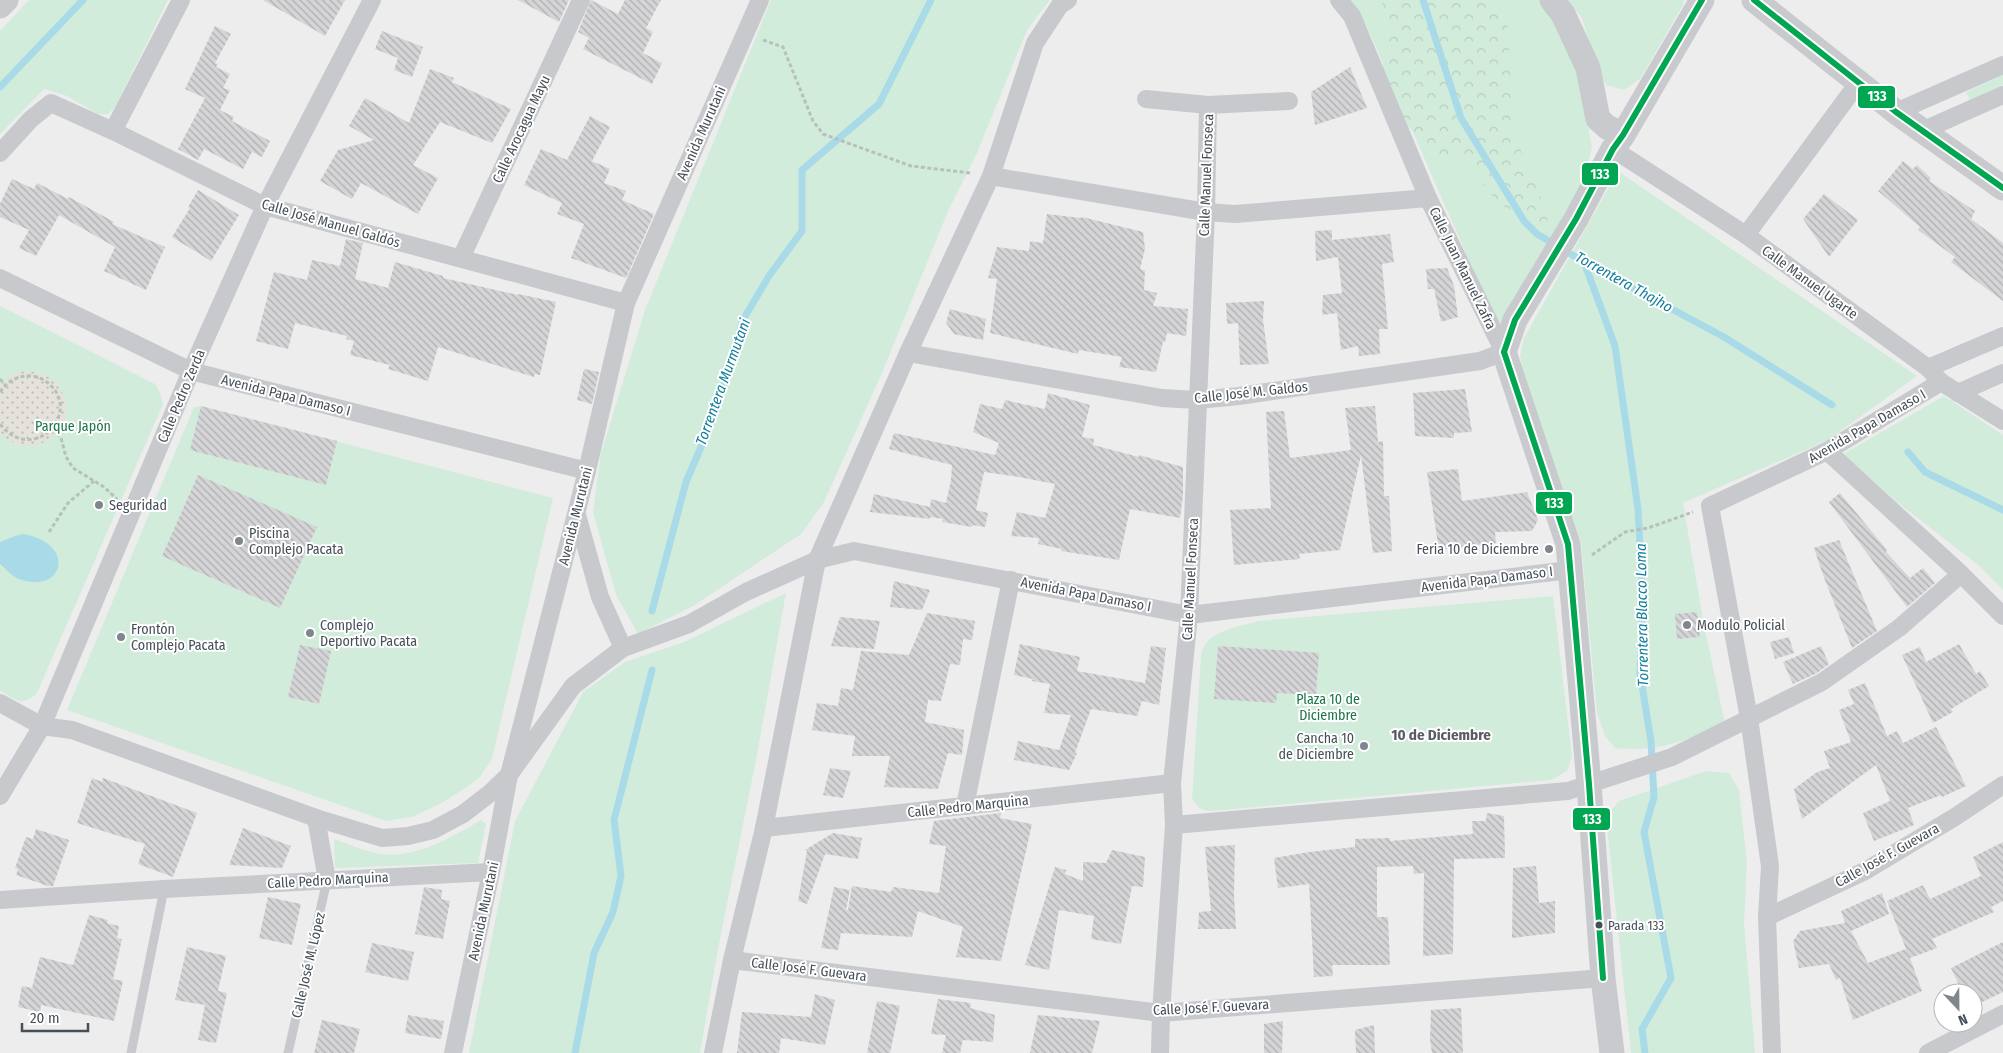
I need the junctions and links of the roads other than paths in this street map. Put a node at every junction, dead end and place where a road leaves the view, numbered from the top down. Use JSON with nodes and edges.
{"nodes":[{"id":1,"x":6,"y":0,"type":"edge"},
{"id":2,"x":181,"y":0,"type":"edge"},
{"id":3,"x":372,"y":0,"type":"edge"},
{"id":4,"x":580,"y":0,"type":"edge"},
{"id":5,"x":760,"y":0,"type":"edge"},
{"id":6,"x":1068,"y":0,"type":"edge"},
{"id":7,"x":1338,"y":0,"type":"edge"},
{"id":8,"x":1552,"y":0,"type":"edge"},
{"id":9,"x":1702,"y":0,"type":"edge"},
{"id":10,"x":1754,"y":0,"type":"edge"},
{"id":11,"x":0,"y":6,"type":"edge"},
{"id":12,"x":2003,"y":65,"type":"edge"},
{"id":13,"x":1858,"y":83,"type":"junction"},
{"id":14,"x":2003,"y":95,"type":"edge"},
{"id":15,"x":1146,"y":99,"type":"dead end"},
{"id":16,"x":1289,"y":101,"type":"dead end"},
{"id":17,"x":1208,"y":105,"type":"junction"},
{"id":18,"x":1896,"y":112,"type":"junction"},
{"id":19,"x":1924,"y":130,"type":"junction"},
{"id":20,"x":113,"y":131,"type":"junction"},
{"id":21,"x":1618,"y":142,"type":"junction"},
{"id":22,"x":0,"y":152,"type":"edge"},
{"id":23,"x":991,"y":176,"type":"junction"},
{"id":24,"x":2003,"y":188,"type":"edge"},
{"id":25,"x":1428,"y":198,"type":"junction"},
{"id":26,"x":265,"y":206,"type":"junction"},
{"id":27,"x":1206,"y":212,"type":"junction"},
{"id":28,"x":1746,"y":235,"type":"junction"},
{"id":29,"x":461,"y":258,"type":"junction"},
{"id":30,"x":0,"y":278,"type":"edge"},
{"id":31,"x":626,"y":303,"type":"junction"},
{"id":32,"x":2003,"y":336,"type":"edge"},
{"id":33,"x":1504,"y":352,"type":"junction"},
{"id":34,"x":908,"y":353,"type":"junction"},
{"id":35,"x":1928,"y":368,"type":"junction"},
{"id":36,"x":191,"y":371,"type":"junction"},
{"id":37,"x":2003,"y":373,"type":"edge"},
{"id":38,"x":1941,"y":382,"type":"junction"},
{"id":39,"x":1958,"y":392,"type":"junction"},
{"id":40,"x":1197,"y":400,"type":"junction"},
{"id":41,"x":2003,"y":421,"type":"edge"},
{"id":42,"x":1827,"y":451,"type":"junction"},
{"id":43,"x":587,"y":471,"type":"junction"},
{"id":44,"x":576,"y":512,"type":"junction"},
{"id":45,"x":817,"y":560,"type":"junction"},
{"id":46,"x":1570,"y":570,"type":"junction"},
{"id":47,"x":1961,"y":574,"type":"junction"},
{"id":48,"x":1011,"y":580,"type":"junction"},
{"id":49,"x":1190,"y":615,"type":"junction"},
{"id":50,"x":2003,"y":616,"type":"edge"},
{"id":51,"x":623,"y":648,"type":"junction"},
{"id":52,"x":0,"y":703,"type":"edge"},
{"id":53,"x":1748,"y":718,"type":"junction"},
{"id":54,"x":42,"y":726,"type":"junction"},
{"id":55,"x":509,"y":775,"type":"junction"},
{"id":56,"x":1172,"y":783,"type":"junction"},
{"id":57,"x":1589,"y":784,"type":"junction"},
{"id":58,"x":2003,"y":785,"type":"edge"},
{"id":59,"x":0,"y":796,"type":"edge"},
{"id":60,"x":965,"y":806,"type":"junction"},
{"id":61,"x":316,"y":818,"type":"junction"},
{"id":62,"x":1174,"y":824,"type":"junction"},
{"id":63,"x":764,"y":828,"type":"junction"},
{"id":64,"x":491,"y":872,"type":"junction"},
{"id":65,"x":327,"y":880,"type":"junction"},
{"id":66,"x":164,"y":889,"type":"junction"},
{"id":67,"x":0,"y":900,"type":"edge"},
{"id":68,"x":1766,"y":917,"type":"junction"},
{"id":69,"x":732,"y":960,"type":"junction"},
{"id":70,"x":1602,"y":978,"type":"junction"},
{"id":71,"x":1161,"y":1012,"type":"junction"},
{"id":72,"x":2003,"y":1014,"type":"edge"},
{"id":73,"x":131,"y":1053,"type":"edge"},
{"id":74,"x":288,"y":1053,"type":"edge"},
{"id":75,"x":453,"y":1053,"type":"edge"},
{"id":76,"x":714,"y":1053,"type":"edge"},
{"id":77,"x":1160,"y":1053,"type":"edge"},
{"id":78,"x":1612,"y":1053,"type":"edge"},
{"id":79,"x":1772,"y":1053,"type":"edge"},
{"id":80,"x":1928,"y":1053,"type":"edge"}],
"edges":[{"from":1,"to":11,"type":"street"},
{"from":2,"to":20,"type":"street"},
{"from":3,"to":26,"type":"street","name":"Calle Pedro Zerda"},
{"from":4,"to":29,"type":"street","name":"Calle Arocagua Mayu"},
{"from":5,"to":31,"type":"street","name":"Avenida Murutani"},
{"from":6,"to":23,"type":"street"},
{"from":7,"to":25,"type":"street","name":"Calle Juan Manuel Zafra"},
{"from":8,"to":21,"type":"street","name":"Calle Manuel Ugarte"},
{"from":9,"to":21,"type":"street"},
{"from":10,"to":13,"type":"street"},
{"from":12,"to":18,"type":"street"},
{"from":13,"to":18,"type":"street"},
{"from":13,"to":28,"type":"street"},
{"from":14,"to":19,"type":"street"},
{"from":15,"to":17,"type":"street","name":"Calle Manuel Fonseca"},
{"from":16,"to":17,"type":"street","name":"Calle Manuel Fonseca"},
{"from":17,"to":27,"type":"street","name":"Calle Manuel Fonseca"},
{"from":18,"to":19,"type":"street"},
{"from":19,"to":24,"type":"street"},
{"from":20,"to":22,"type":"street","name":"Calle José Manuel Galdós"},
{"from":20,"to":26,"type":"street","name":"Calle José Manuel Galdós"},
{"from":21,"to":28,"type":"street","name":"Calle Manuel Ugarte"},
{"from":21,"to":33,"type":"street"},
{"from":23,"to":27,"type":"street"},
{"from":23,"to":34,"type":"street"},
{"from":25,"to":27,"type":"street"},
{"from":25,"to":33,"type":"street","name":"Calle Juan Manuel Zafra"},
{"from":26,"to":29,"type":"street","name":"Calle José Manuel Galdós"},
{"from":26,"to":36,"type":"street","name":"Calle Pedro Zerda"},
{"from":27,"to":40,"type":"street","name":"Calle Manuel Fonseca"},
{"from":28,"to":35,"type":"street","name":"Calle Manuel Ugarte"},
{"from":29,"to":31,"type":"street","name":"Calle José Manuel Galdós"},
{"from":30,"to":36,"type":"street","name":"Avenida Papa Damaso I"},
{"from":31,"to":43,"type":"street","name":"Avenida Murutani"},
{"from":32,"to":35,"type":"street","name":"Avenida Papa Damaso I"},
{"from":33,"to":40,"type":"street","name":"Calle José M. Galdos"},
{"from":33,"to":46,"type":"street","name":"Calle Juan Manuel Zafra"},
{"from":34,"to":40,"type":"street","name":"Calle José M. Galdos"},
{"from":34,"to":45,"type":"street"},
{"from":35,"to":38,"type":"street","name":"Calle Manuel Ugarte"},
{"from":36,"to":43,"type":"street","name":"Avenida Papa Damaso I"},
{"from":36,"to":54,"type":"street","name":"Calle Pedro Zerda"},
{"from":37,"to":39,"type":"street"},
{"from":38,"to":39,"type":"street","name":"Calle Manuel Ugarte"},
{"from":38,"to":42,"type":"street","name":"Avenida Papa Damaso I"},
{"from":39,"to":41,"type":"street","name":"Calle Manuel Ugarte"},
{"from":40,"to":49,"type":"street","name":"Calle Manuel Fonseca"},
{"from":42,"to":47,"type":"street"},
{"from":42,"to":53,"type":"street","name":"Avenida Papa Damaso I"},
{"from":43,"to":44,"type":"street","name":"Avenida Murutani"},
{"from":44,"to":51,"type":"street"},
{"from":44,"to":55,"type":"street","name":"Avenida Murutani"},
{"from":45,"to":48,"type":"street","name":"Avenida Papa Damaso I"},
{"from":45,"to":51,"type":"street","name":"Avenida Papa Damaso I"},
{"from":45,"to":63,"type":"street"},
{"from":46,"to":49,"type":"street","name":"Avenida Papa Damaso I"},
{"from":46,"to":57,"type":"street","name":"Calle Juan Manuel Zafra"},
{"from":47,"to":50,"type":"street"},
{"from":47,"to":53,"type":"street"},
{"from":48,"to":49,"type":"street","name":"Avenida Papa Damaso I"},
{"from":48,"to":60,"type":"street"},
{"from":49,"to":56,"type":"street","name":"Calle Manuel Fonseca"},
{"from":51,"to":55,"type":"street","name":"Avenida Papa Damaso I"},
{"from":52,"to":54,"type":"street"},
{"from":53,"to":57,"type":"street"},
{"from":53,"to":68,"type":"street"},
{"from":54,"to":59,"type":"street","name":"Calle Pedro Zerda"},
{"from":54,"to":61,"type":"street"},
{"from":55,"to":61,"type":"street"},
{"from":55,"to":64,"type":"street","name":"Avenida Murutani"},
{"from":56,"to":60,"type":"street","name":"Calle Pedro Marquina"},
{"from":56,"to":62,"type":"street","name":"Calle Manuel Fonseca"},
{"from":57,"to":62,"type":"street"},
{"from":57,"to":70,"type":"street","name":"Calle Juan Manuel Zafra"},
{"from":58,"to":68,"type":"street","name":"Calle José F. Guevara"},
{"from":60,"to":63,"type":"street","name":"Calle Pedro Marquina"},
{"from":61,"to":65,"type":"street","name":"Calle José M. López"},
{"from":62,"to":71,"type":"street","name":"Calle Manuel Fonseca"},
{"from":63,"to":69,"type":"street"},
{"from":64,"to":65,"type":"street","name":"Calle Pedro Marquina"},
{"from":64,"to":75,"type":"street","name":"Avenida Murutani"},
{"from":65,"to":66,"type":"street","name":"Calle Pedro Marquina"},
{"from":65,"to":74,"type":"lane","name":"Calle José M. López"},
{"from":66,"to":67,"type":"street","name":"Calle Pedro Marquina"},
{"from":66,"to":73,"type":"lane"},
{"from":68,"to":79,"type":"street"},
{"from":69,"to":71,"type":"street","name":"Calle José F. Guevara"},
{"from":69,"to":76,"type":"street"},
{"from":70,"to":71,"type":"street","name":"Calle José F. Guevara"},
{"from":70,"to":78,"type":"street","name":"Calle Juan Manuel Zafra"},
{"from":71,"to":77,"type":"street","name":"Calle Manuel Fonseca"},
{"from":72,"to":80,"type":"street"}]}
